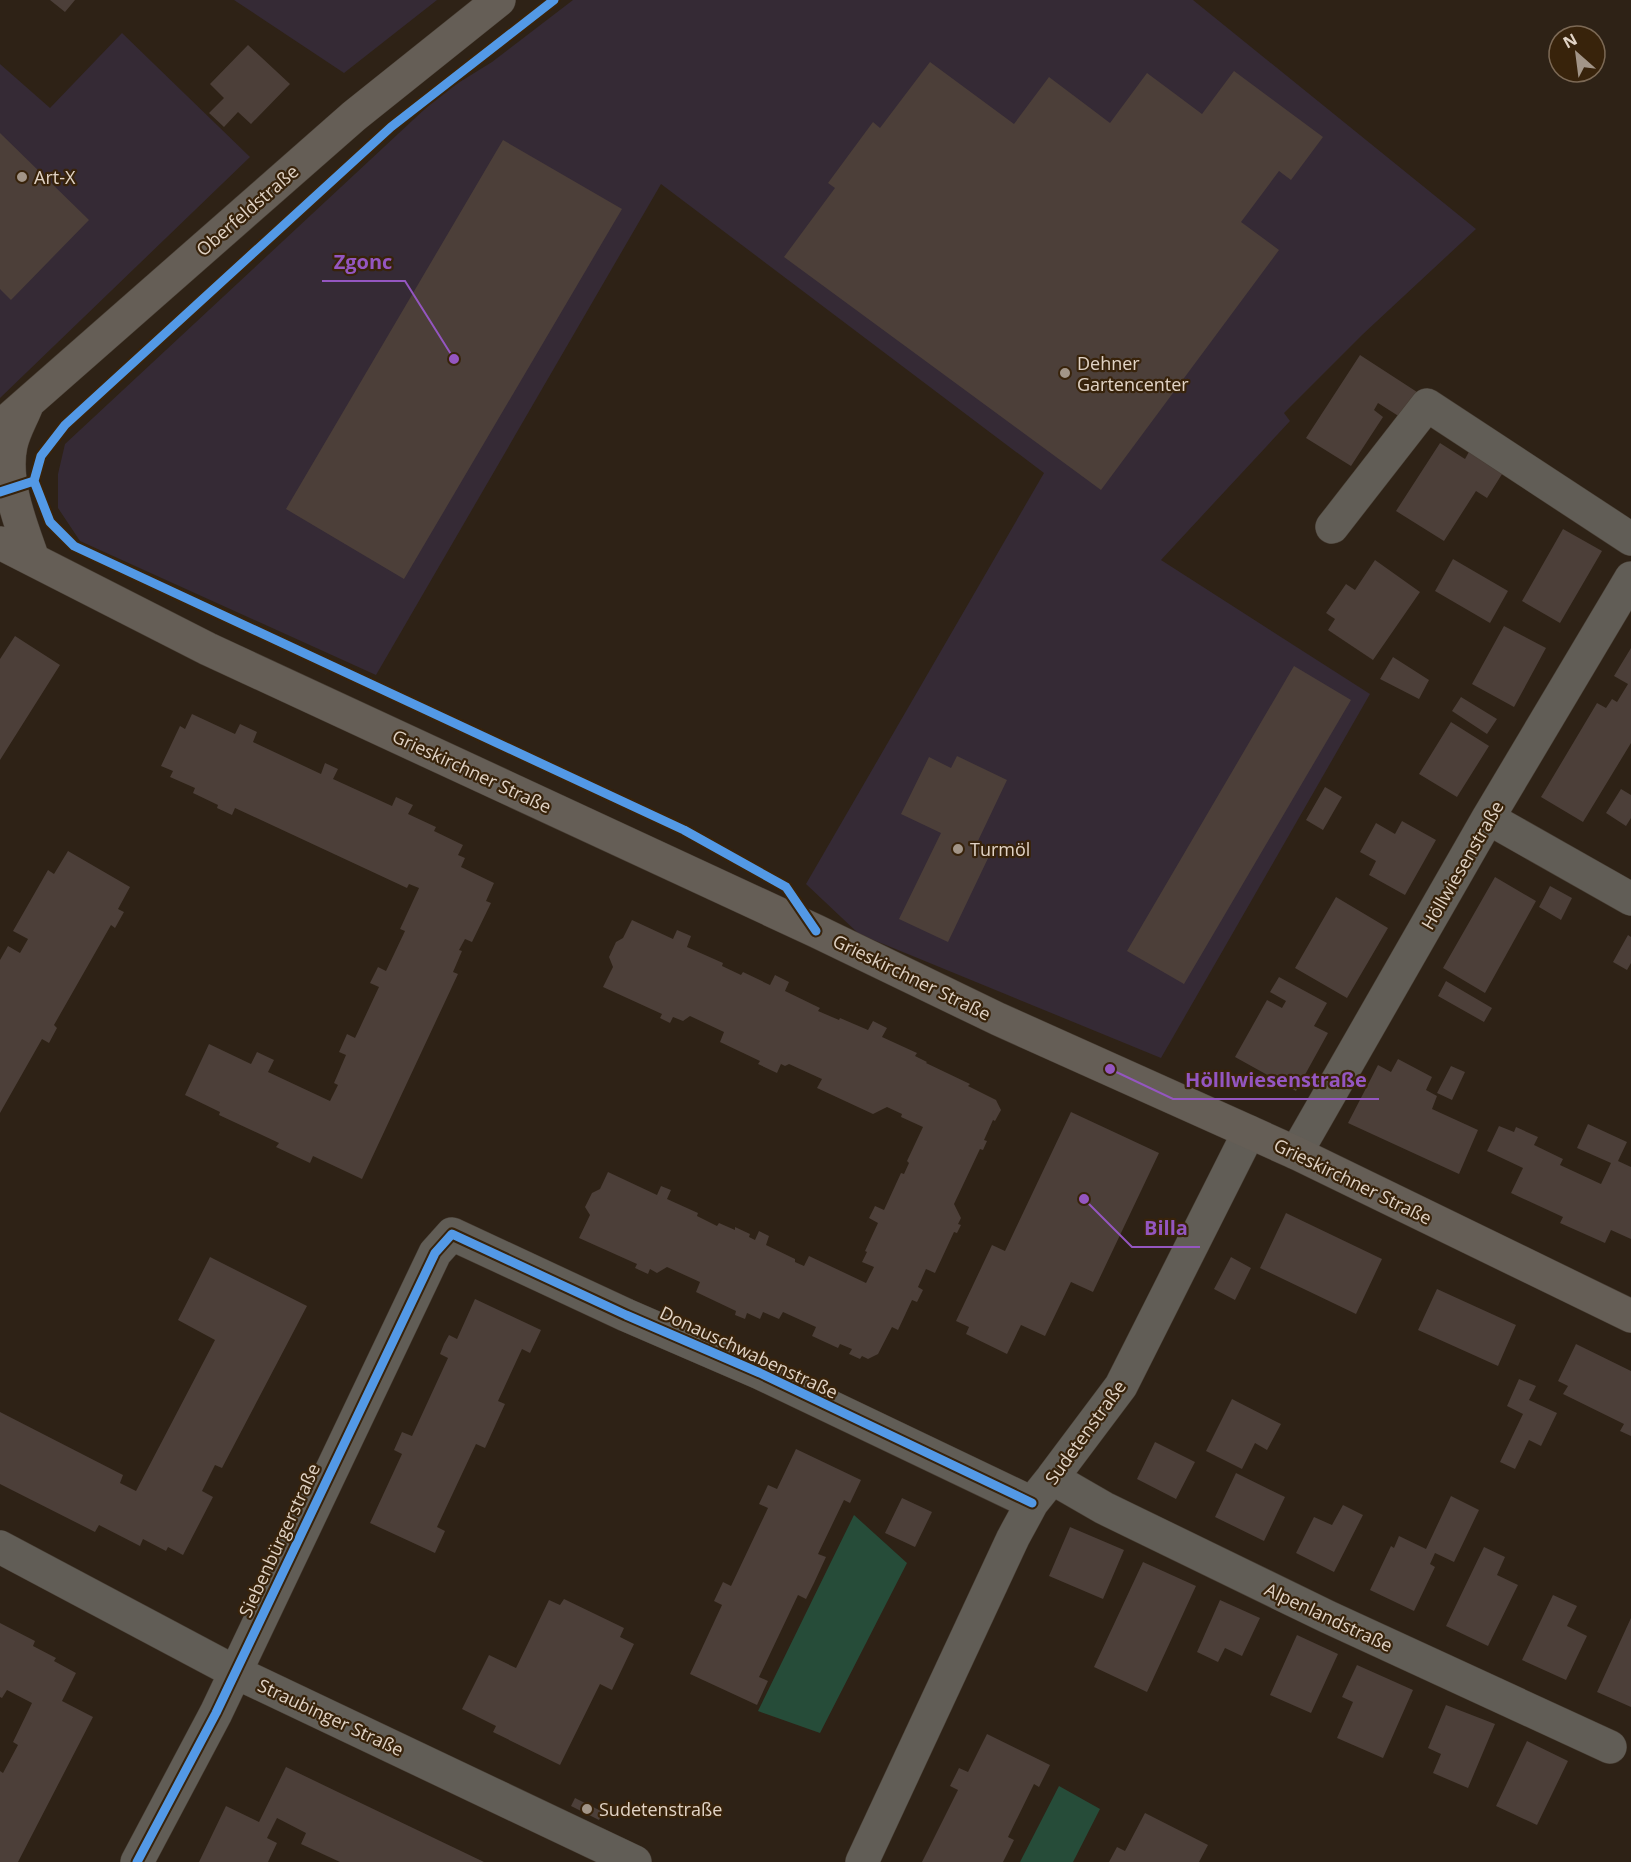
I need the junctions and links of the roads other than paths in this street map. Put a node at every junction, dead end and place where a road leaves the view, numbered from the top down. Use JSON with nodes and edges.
{"nodes":[{"id":1,"x":499,"y":0,"type":"edge"},
{"id":2,"x":27,"y":404,"type":"junction"},
{"id":3,"x":0,"y":428,"type":"edge"},
{"id":4,"x":1332,"y":527,"type":"dead end"},
{"id":5,"x":1631,"y":539,"type":"edge"},
{"id":6,"x":0,"y":543,"type":"edge"},
{"id":7,"x":33,"y":559,"type":"junction"},
{"id":8,"x":1631,"y":578,"type":"edge"},
{"id":9,"x":1488,"y":818,"type":"junction"},
{"id":10,"x":1631,"y":899,"type":"edge"},
{"id":11,"x":1249,"y":1132,"type":"junction"},
{"id":12,"x":1296,"y":1153,"type":"junction"},
{"id":13,"x":452,"y":1234,"type":"joint"},
{"id":14,"x":1631,"y":1316,"type":"edge"},
{"id":15,"x":1052,"y":1478,"type":"junction"},
{"id":16,"x":1032,"y":1503,"type":"junction"},
{"id":17,"x":0,"y":1547,"type":"edge"},
{"id":18,"x":235,"y":1672,"type":"junction"},
{"id":19,"x":1610,"y":1747,"type":"dead end"},
{"id":20,"x":137,"y":1862,"type":"edge"},
{"id":21,"x":635,"y":1862,"type":"edge"},
{"id":22,"x":862,"y":1862,"type":"edge"}],
"edges":[{"from":1,"to":2,"type":"main road","name":"Oberfeldstraße"},
{"from":2,"to":3,"type":"main road","name":"Oberfeldstraße"},
{"from":2,"to":7,"type":"main road"},
{"from":4,"to":5,"type":"street"},
{"from":6,"to":7,"type":"main road","name":"Grieskirchner Straße"},
{"from":7,"to":11,"type":"main road","name":"Grieskirchner Straße"},
{"from":8,"to":9,"type":"street","name":"Höllwiesenstraße"},
{"from":9,"to":10,"type":"street"},
{"from":9,"to":12,"type":"street","name":"Höllwiesenstraße"},
{"from":11,"to":12,"type":"main road","name":"Grieskirchner Straße"},
{"from":11,"to":15,"type":"street","name":"Sudetenstraße"},
{"from":12,"to":14,"type":"main road","name":"Grieskirchner Straße"},
{"from":13,"to":16,"type":"street","name":"Donauschwabenstraße"},
{"from":13,"to":18,"type":"street","name":"Siebenbürgerstraße"},
{"from":15,"to":16,"type":"street","name":"Sudetenstraße"},
{"from":15,"to":19,"type":"street","name":"Alpenlandstraße"},
{"from":16,"to":22,"type":"street","name":"Sudetenstraße"},
{"from":17,"to":18,"type":"street","name":"Straubinger Straße"},
{"from":18,"to":20,"type":"street","name":"Siebenbürgerstraße"},
{"from":18,"to":21,"type":"street","name":"Straubinger Straße"}]}
